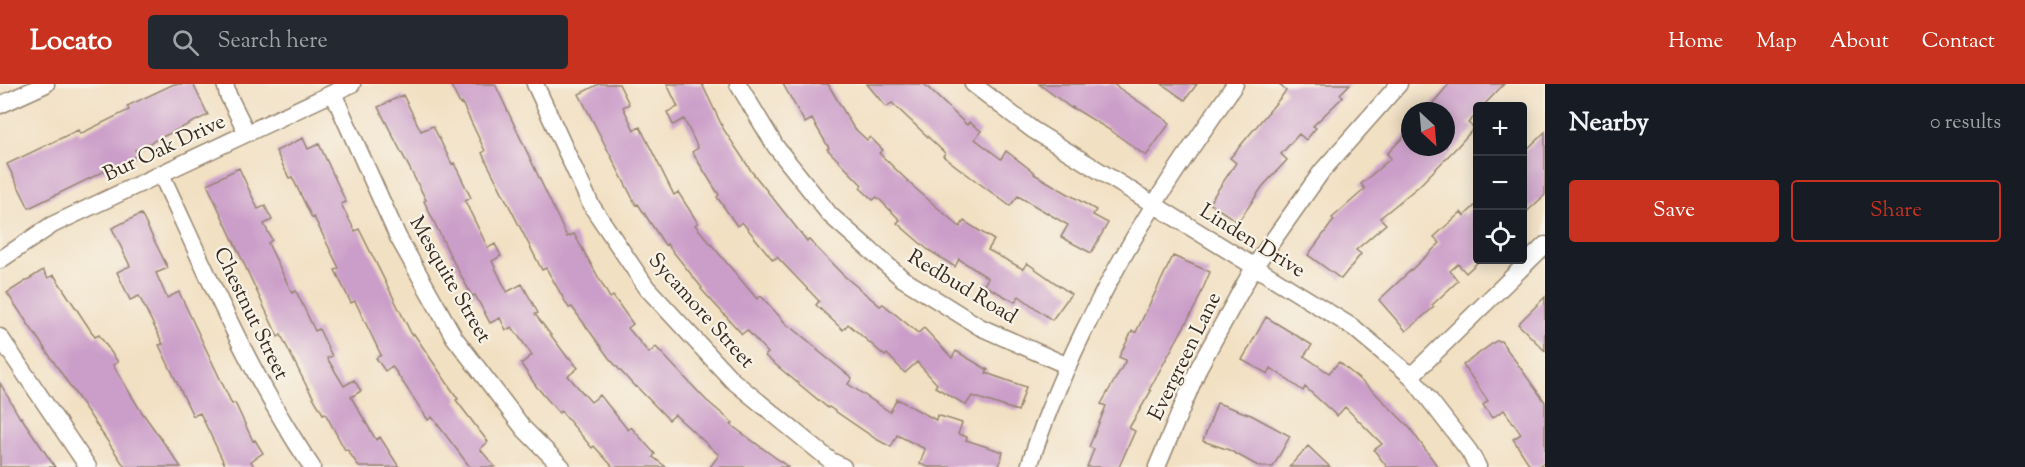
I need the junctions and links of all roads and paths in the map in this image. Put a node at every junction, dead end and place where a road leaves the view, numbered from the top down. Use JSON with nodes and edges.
{"nodes":[{"id":1,"x":46,"y":84,"type":"edge"},
{"id":2,"x":225,"y":84,"type":"edge"},
{"id":3,"x":352,"y":84,"type":"edge"},
{"id":4,"x":535,"y":84,"type":"edge"},
{"id":5,"x":738,"y":84,"type":"edge"},
{"id":6,"x":973,"y":84,"type":"edge"},
{"id":7,"x":1235,"y":84,"type":"edge"},
{"id":8,"x":1399,"y":84,"type":"edge"},
{"id":9,"x":333,"y":93,"type":"junction"},
{"id":10,"x":0,"y":105,"type":"edge"},
{"id":11,"x":247,"y":133,"type":"junction"},
{"id":12,"x":161,"y":174,"type":"junction"},
{"id":13,"x":1153,"y":205,"type":"junction"},
{"id":14,"x":1545,"y":245,"type":"edge"},
{"id":15,"x":0,"y":260,"type":"edge"},
{"id":16,"x":1254,"y":267,"type":"junction"},
{"id":17,"x":0,"y":337,"type":"edge"},
{"id":18,"x":1068,"y":366,"type":"junction"},
{"id":19,"x":1411,"y":376,"type":"junction"},
{"id":20,"x":88,"y":467,"type":"edge"},
{"id":21,"x":312,"y":467,"type":"edge"},
{"id":22,"x":562,"y":467,"type":"edge"},
{"id":23,"x":843,"y":467,"type":"edge"},
{"id":24,"x":1029,"y":467,"type":"edge"},
{"id":25,"x":1158,"y":467,"type":"edge"},
{"id":26,"x":1478,"y":467,"type":"edge"}],
"edges":[{"from":1,"to":10,"type":"street"},
{"from":2,"to":11,"type":"street"},
{"from":3,"to":9,"type":"street","name":"Bur Oak Drive"},
{"from":4,"to":23,"type":"street","name":"Sycamore Street"},
{"from":5,"to":18,"type":"street","name":"Redbud Road"},
{"from":6,"to":13,"type":"street","name":"Linden Drive"},
{"from":7,"to":13,"type":"street"},
{"from":8,"to":16,"type":"street","name":"Evergreen Lane"},
{"from":9,"to":11,"type":"street","name":"Bur Oak Drive"},
{"from":9,"to":22,"type":"street","name":"Mesquite Street"},
{"from":11,"to":12,"type":"street","name":"Bur Oak Drive"},
{"from":12,"to":15,"type":"street","name":"Bur Oak Drive"},
{"from":12,"to":21,"type":"street","name":"Chestnut Street"},
{"from":13,"to":16,"type":"street","name":"Linden Drive"},
{"from":13,"to":18,"type":"street"},
{"from":14,"to":19,"type":"street"},
{"from":16,"to":19,"type":"street","name":"Linden Drive"},
{"from":16,"to":25,"type":"street","name":"Evergreen Lane"},
{"from":17,"to":20,"type":"street"},
{"from":18,"to":24,"type":"street"},
{"from":19,"to":26,"type":"street","name":"Linden Drive"}]}
